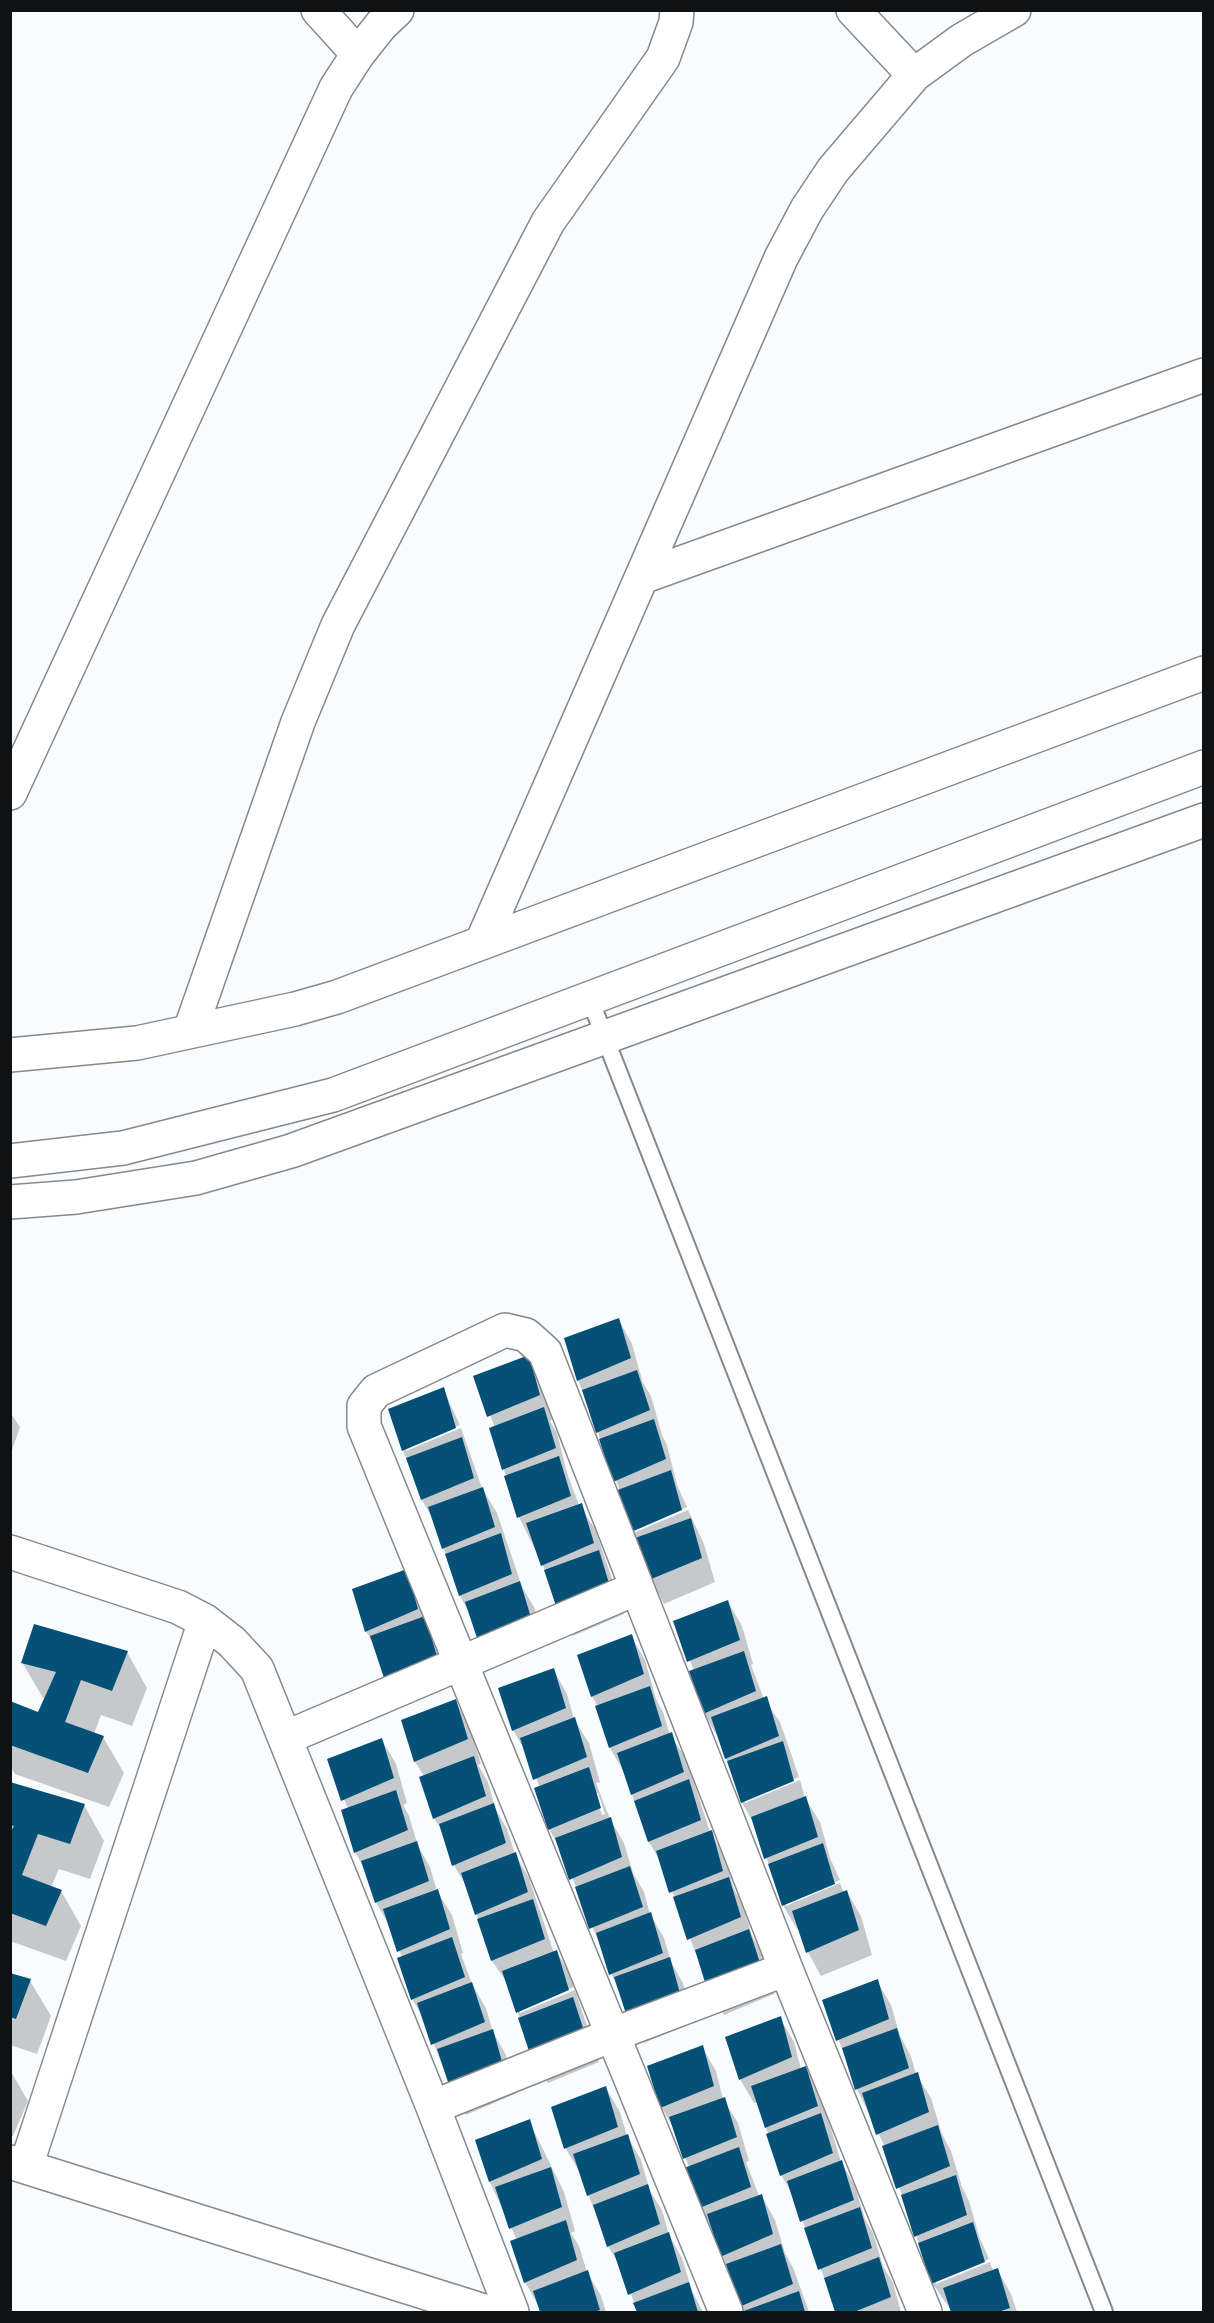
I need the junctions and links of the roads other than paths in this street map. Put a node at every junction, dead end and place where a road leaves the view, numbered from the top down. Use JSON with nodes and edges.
{"nodes":[{"id":1,"x":318,"y":10,"type":"edge"},
{"id":2,"x":397,"y":10,"type":"edge"},
{"id":3,"x":677,"y":10,"type":"edge"},
{"id":4,"x":853,"y":10,"type":"edge"},
{"id":5,"x":1014,"y":10,"type":"edge"},
{"id":6,"x":358,"y":54,"type":"junction"},
{"id":7,"x":914,"y":75,"type":"junction"},
{"id":8,"x":1203,"y":375,"type":"edge"},
{"id":9,"x":642,"y":577,"type":"junction"},
{"id":10,"x":1203,"y":673,"type":"edge"},
{"id":11,"x":1203,"y":767,"type":"edge"},
{"id":12,"x":10,"y":793,"type":"edge"},
{"id":13,"x":1203,"y":820,"type":"edge"},
{"id":14,"x":482,"y":942,"type":"junction"},
{"id":15,"x":589,"y":997,"type":"junction"},
{"id":16,"x":190,"y":1031,"type":"junction"},
{"id":17,"x":606,"y":1038,"type":"junction"},
{"id":18,"x":10,"y":1054,"type":"edge"},
{"id":19,"x":10,"y":1161,"type":"edge"},
{"id":20,"x":10,"y":1202,"type":"edge"},
{"id":21,"x":10,"y":1552,"type":"edge"},
{"id":22,"x":637,"y":1588,"type":"junction"},
{"id":23,"x":205,"y":1621,"type":"junction"},
{"id":24,"x":460,"y":1663,"type":"junction"},
{"id":25,"x":285,"y":1738,"type":"junction"},
{"id":26,"x":786,"y":1969,"type":"junction"},
{"id":27,"x":612,"y":2035,"type":"junction"},
{"id":28,"x":433,"y":2107,"type":"junction"},
{"id":29,"x":18,"y":2164,"type":"edge"},
{"id":30,"x":487,"y":2313,"type":"edge"},
{"id":31,"x":512,"y":2313,"type":"edge"},
{"id":32,"x":726,"y":2313,"type":"edge"},
{"id":33,"x":925,"y":2313,"type":"edge"},
{"id":34,"x":1104,"y":2313,"type":"edge"}],
"edges":[{"from":1,"to":6,"type":"street"},
{"from":2,"to":6,"type":"street"},
{"from":3,"to":16,"type":"street"},
{"from":4,"to":7,"type":"street"},
{"from":5,"to":7,"type":"street"},
{"from":6,"to":12,"type":"street"},
{"from":7,"to":9,"type":"street"},
{"from":8,"to":9,"type":"street"},
{"from":9,"to":14,"type":"street"},
{"from":10,"to":14,"type":"street"},
{"from":11,"to":15,"type":"street"},
{"from":13,"to":17,"type":"street"},
{"from":14,"to":16,"type":"street"},
{"from":15,"to":17,"type":"lane"},
{"from":15,"to":19,"type":"street"},
{"from":16,"to":18,"type":"street"},
{"from":17,"to":20,"type":"street"},
{"from":17,"to":34,"type":"lane"},
{"from":21,"to":23,"type":"street"},
{"from":22,"to":24,"type":"street"},
{"from":22,"to":24,"type":"street"},
{"from":22,"to":26,"type":"street"},
{"from":23,"to":25,"type":"street"},
{"from":23,"to":29,"type":"street"},
{"from":24,"to":25,"type":"street"},
{"from":24,"to":27,"type":"street"},
{"from":25,"to":28,"type":"street"},
{"from":26,"to":27,"type":"street"},
{"from":26,"to":33,"type":"street"},
{"from":27,"to":28,"type":"street"},
{"from":27,"to":32,"type":"street"},
{"from":28,"to":31,"type":"street"},
{"from":29,"to":30,"type":"street"}]}
